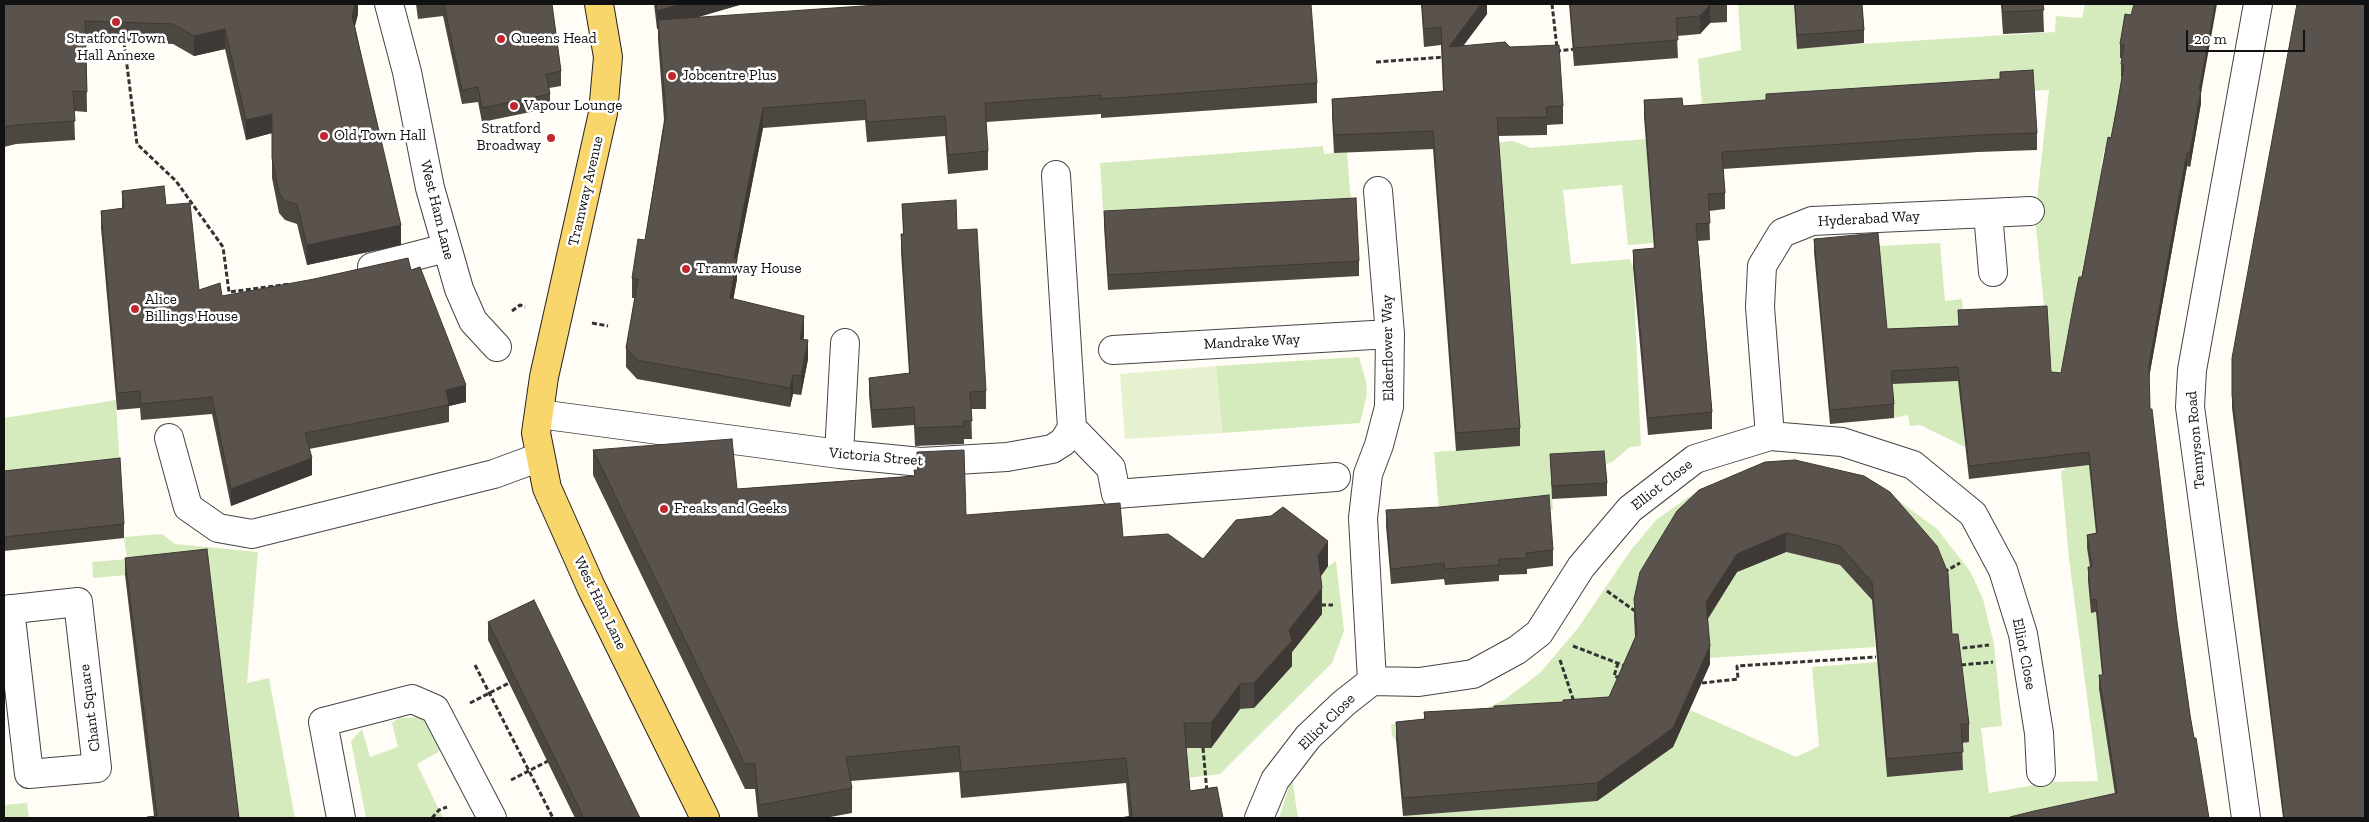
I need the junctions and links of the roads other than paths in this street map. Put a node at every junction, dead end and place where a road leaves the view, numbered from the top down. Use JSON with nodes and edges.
{"nodes":[{"id":1,"x":389,"y":4,"type":"edge"},
{"id":2,"x":599,"y":4,"type":"edge"},
{"id":3,"x":2258,"y":4,"type":"edge"},
{"id":4,"x":1056,"y":175,"type":"dead end"},
{"id":5,"x":1378,"y":191,"type":"dead end"},
{"id":6,"x":2030,"y":211,"type":"dead end"},
{"id":7,"x":1988,"y":213,"type":"junction"},
{"id":8,"x":446,"y":248,"type":"junction"},
{"id":9,"x":1993,"y":272,"type":"dead end"},
{"id":10,"x":307,"y":282,"type":"edge"},
{"id":11,"x":1390,"y":334,"type":"junction"},
{"id":12,"x":845,"y":343,"type":"dead end"},
{"id":13,"x":497,"y":347,"type":"dead end"},
{"id":14,"x":1113,"y":350,"type":"dead end"},
{"id":15,"x":544,"y":377,"type":"joint"},
{"id":16,"x":538,"y":414,"type":"junction"},
{"id":17,"x":1072,"y":428,"type":"junction"},
{"id":18,"x":1770,"y":436,"type":"junction"},
{"id":19,"x":169,"y":438,"type":"dead end"},
{"id":20,"x":839,"y":454,"type":"junction"},
{"id":21,"x":540,"y":458,"type":"junction"},
{"id":22,"x":1336,"y":477,"type":"dead end"},
{"id":23,"x":7,"y":610,"type":"edge"},
{"id":24,"x":1372,"y":681,"type":"junction"},
{"id":25,"x":2040,"y":772,"type":"dead end"},
{"id":26,"x":342,"y":818,"type":"edge"},
{"id":27,"x":492,"y":818,"type":"edge"},
{"id":28,"x":705,"y":818,"type":"edge"},
{"id":29,"x":1258,"y":818,"type":"edge"},
{"id":30,"x":2246,"y":818,"type":"edge"}],
"edges":[{"from":1,"to":8,"type":"street","name":"West Ham Lane"},
{"from":2,"to":15,"type":"main road","name":"Tramway Avenue"},
{"from":3,"to":30,"type":"street","name":"Tennyson Road"},
{"from":4,"to":17,"type":"street"},
{"from":5,"to":11,"type":"street","name":"Elderflower Way"},
{"from":6,"to":7,"type":"street","name":"Hyderabad Way"},
{"from":7,"to":9,"type":"street"},
{"from":7,"to":18,"type":"street","name":"Hyderabad Way"},
{"from":8,"to":10,"type":"street"},
{"from":8,"to":13,"type":"street","name":"West Ham Lane"},
{"from":11,"to":14,"type":"street","name":"Mandrake Way"},
{"from":11,"to":24,"type":"street","name":"Elderflower Way"},
{"from":12,"to":20,"type":"street"},
{"from":15,"to":16,"type":"main road","name":"West Ham Lane"},
{"from":16,"to":20,"type":"street","name":"Victoria Street"},
{"from":16,"to":21,"type":"main road","name":"West Ham Lane"},
{"from":17,"to":20,"type":"street","name":"Victoria Street"},
{"from":17,"to":22,"type":"street"},
{"from":18,"to":24,"type":"street","name":"Elliot Close"},
{"from":18,"to":25,"type":"street","name":"Elliot Close"},
{"from":19,"to":21,"type":"street"},
{"from":21,"to":28,"type":"main road","name":"West Ham Lane"},
{"from":23,"to":23,"type":"street","name":"Chant Square"},
{"from":24,"to":29,"type":"street","name":"Elliot Close"},
{"from":26,"to":27,"type":"street"}]}
